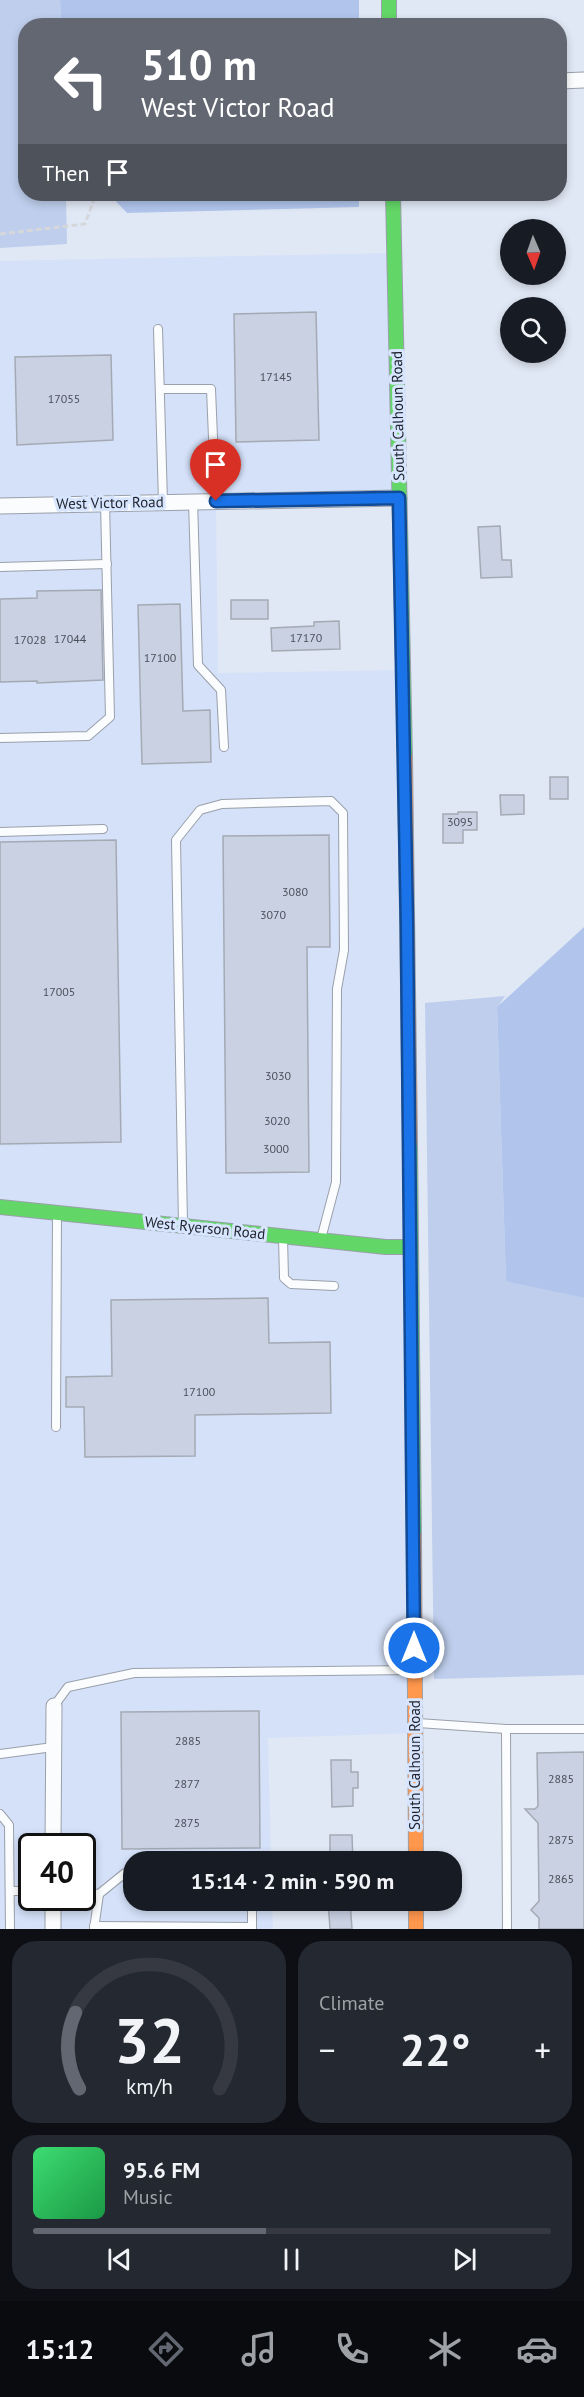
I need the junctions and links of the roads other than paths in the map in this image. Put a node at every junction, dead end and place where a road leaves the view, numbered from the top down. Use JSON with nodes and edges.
{"nodes":[{"id":1,"x":389,"y":0,"type":"edge"},
{"id":2,"x":389,"y":18,"type":"edge"},
{"id":3,"x":584,"y":80,"type":"edge"},
{"id":4,"x":567,"y":81,"type":"edge"},
{"id":5,"x":393,"y":201,"type":"edge"},
{"id":6,"x":158,"y":329,"type":"dead end"},
{"id":7,"x":161,"y":389,"type":"junction"},
{"id":8,"x":213,"y":438,"type":"dead end"},
{"id":9,"x":399,"y":498,"type":"junction"},
{"id":10,"x":193,"y":501,"type":"junction"},
{"id":11,"x":163,"y":502,"type":"junction"},
{"id":12,"x":105,"y":503,"type":"junction"},
{"id":13,"x":0,"y":506,"type":"edge"},
{"id":14,"x":107,"y":564,"type":"junction"},
{"id":15,"x":0,"y":567,"type":"edge"},
{"id":16,"x":0,"y":738,"type":"edge"},
{"id":17,"x":224,"y":747,"type":"dead end"},
{"id":18,"x":103,"y":829,"type":"dead end"},
{"id":19,"x":0,"y":832,"type":"edge"},
{"id":20,"x":0,"y":1207,"type":"edge"},
{"id":21,"x":57,"y":1212,"type":"junction"},
{"id":22,"x":183,"y":1225,"type":"junction"},
{"id":23,"x":283,"y":1236,"type":"junction"},
{"id":24,"x":321,"y":1240,"type":"junction"},
{"id":25,"x":410,"y":1247,"type":"junction"},
{"id":26,"x":334,"y":1286,"type":"dead end"},
{"id":27,"x":56,"y":1427,"type":"dead end"},
{"id":28,"x":414,"y":1670,"type":"junction"},
{"id":29,"x":54,"y":1706,"type":"joint"},
{"id":30,"x":414,"y":1723,"type":"junction"},
{"id":31,"x":506,"y":1729,"type":"junction"},
{"id":32,"x":584,"y":1729,"type":"edge"},
{"id":33,"x":52,"y":1747,"type":"junction"},
{"id":34,"x":0,"y":1754,"type":"edge"},
{"id":35,"x":0,"y":1814,"type":"edge"},
{"id":36,"x":53,"y":1833,"type":"edge"},
{"id":37,"x":416,"y":1851,"type":"edge"},
{"id":38,"x":123,"y":1875,"type":"edge"},
{"id":39,"x":9,"y":1891,"type":"junction"},
{"id":40,"x":18,"y":1891,"type":"edge"},
{"id":41,"x":96,"y":1894,"type":"edge"},
{"id":42,"x":99,"y":1894,"type":"junction"},
{"id":43,"x":53,"y":1911,"type":"edge"},
{"id":44,"x":252,"y":1911,"type":"edge"},
{"id":45,"x":416,"y":1911,"type":"edge"},
{"id":46,"x":94,"y":1928,"type":"edge"},
{"id":47,"x":252,"y":1928,"type":"edge"},
{"id":48,"x":10,"y":1929,"type":"edge"},
{"id":49,"x":53,"y":1929,"type":"edge"},
{"id":50,"x":416,"y":1929,"type":"edge"},
{"id":51,"x":507,"y":1929,"type":"edge"}],
"edges":[{"from":1,"to":2,"type":"street"},
{"from":3,"to":4,"type":"street"},
{"from":5,"to":9,"type":"street","name":"South Calhoun Road"},
{"from":6,"to":7,"type":"lane"},
{"from":7,"to":8,"type":"lane"},
{"from":7,"to":11,"type":"lane"},
{"from":9,"to":10,"type":"street","name":"West Victor Road"},
{"from":9,"to":25,"type":"street","name":"South Calhoun Road"},
{"from":10,"to":11,"type":"street","name":"West Victor Road"},
{"from":10,"to":17,"type":"lane"},
{"from":11,"to":12,"type":"street","name":"West Victor Road"},
{"from":12,"to":13,"type":"street","name":"West Victor Road"},
{"from":12,"to":14,"type":"lane"},
{"from":14,"to":15,"type":"lane"},
{"from":14,"to":16,"type":"lane"},
{"from":18,"to":19,"type":"lane"},
{"from":20,"to":21,"type":"street","name":"West Ryerson Road"},
{"from":21,"to":22,"type":"street","name":"West Ryerson Road"},
{"from":21,"to":27,"type":"lane"},
{"from":22,"to":23,"type":"street","name":"West Ryerson Road"},
{"from":22,"to":24,"type":"lane"},
{"from":23,"to":24,"type":"street","name":"West Ryerson Road"},
{"from":23,"to":26,"type":"lane"},
{"from":24,"to":25,"type":"street","name":"West Ryerson Road"},
{"from":25,"to":28,"type":"street","name":"South Calhoun Road"},
{"from":28,"to":29,"type":"lane"},
{"from":28,"to":30,"type":"street","name":"South Calhoun Road"},
{"from":29,"to":33,"type":"street"},
{"from":30,"to":31,"type":"lane"},
{"from":30,"to":37,"type":"street","name":"South Calhoun Road"},
{"from":31,"to":32,"type":"lane"},
{"from":31,"to":51,"type":"lane"},
{"from":33,"to":34,"type":"lane"},
{"from":33,"to":36,"type":"street"},
{"from":35,"to":39,"type":"lane"},
{"from":38,"to":42,"type":"lane"},
{"from":39,"to":40,"type":"lane"},
{"from":39,"to":48,"type":"lane"},
{"from":41,"to":42,"type":"lane"},
{"from":42,"to":46,"type":"lane"},
{"from":43,"to":49,"type":"street"},
{"from":44,"to":47,"type":"lane"},
{"from":45,"to":50,"type":"street"},
{"from":46,"to":47,"type":"lane"}]}
